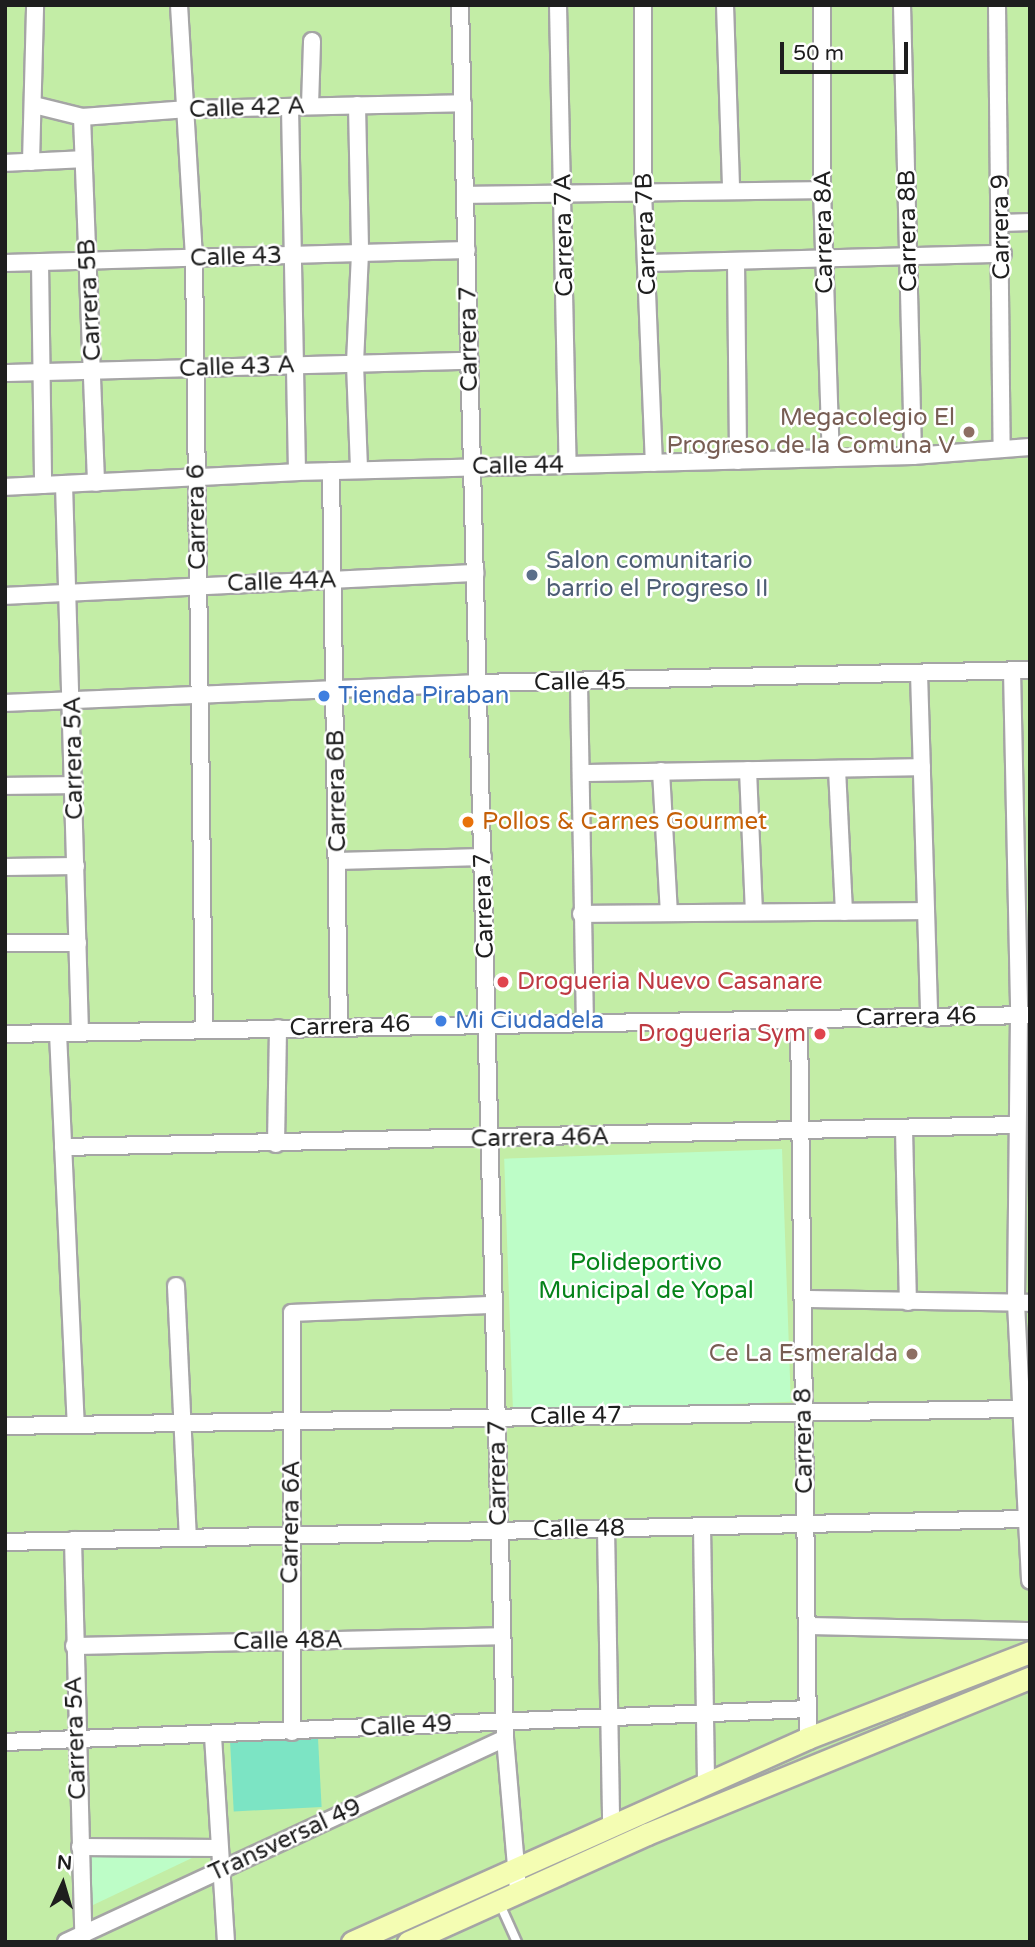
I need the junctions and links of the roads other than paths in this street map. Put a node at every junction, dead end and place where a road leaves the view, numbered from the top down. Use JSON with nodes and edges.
{"nodes":[{"id":1,"x":34,"y":5,"type":"edge"},
{"id":2,"x":179,"y":5,"type":"edge"},
{"id":3,"x":460,"y":5,"type":"edge"},
{"id":4,"x":558,"y":5,"type":"edge"},
{"id":5,"x":643,"y":5,"type":"edge"},
{"id":6,"x":725,"y":5,"type":"edge"},
{"id":7,"x":822,"y":5,"type":"edge"},
{"id":8,"x":902,"y":5,"type":"edge"},
{"id":9,"x":997,"y":5,"type":"edge"},
{"id":10,"x":312,"y":41,"type":"dead end"},
{"id":11,"x":463,"y":103,"type":"junction"},
{"id":12,"x":34,"y":105,"type":"junction"},
{"id":13,"x":357,"y":105,"type":"junction"},
{"id":14,"x":310,"y":106,"type":"junction"},
{"id":15,"x":290,"y":107,"type":"junction"},
{"id":16,"x":188,"y":109,"type":"junction"},
{"id":17,"x":82,"y":117,"type":"junction"},
{"id":18,"x":83,"y":159,"type":"junction"},
{"id":19,"x":31,"y":162,"type":"junction"},
{"id":20,"x":5,"y":163,"type":"edge"},
{"id":21,"x":731,"y":190,"type":"junction"},
{"id":22,"x":822,"y":190,"type":"junction"},
{"id":23,"x":564,"y":192,"type":"junction"},
{"id":24,"x":643,"y":192,"type":"junction"},
{"id":25,"x":466,"y":195,"type":"junction"},
{"id":26,"x":1030,"y":222,"type":"edge"},
{"id":27,"x":1002,"y":223,"type":"junction"},
{"id":28,"x":467,"y":250,"type":"junction"},
{"id":29,"x":360,"y":253,"type":"junction"},
{"id":30,"x":1003,"y":254,"type":"junction"},
{"id":31,"x":295,"y":255,"type":"junction"},
{"id":32,"x":909,"y":257,"type":"junction"},
{"id":33,"x":194,"y":258,"type":"junction"},
{"id":34,"x":824,"y":259,"type":"junction"},
{"id":35,"x":87,"y":261,"type":"junction"},
{"id":36,"x":736,"y":261,"type":"junction"},
{"id":37,"x":40,"y":262,"type":"junction"},
{"id":38,"x":5,"y":263,"type":"edge"},
{"id":39,"x":648,"y":263,"type":"junction"},
{"id":40,"x":470,"y":361,"type":"junction"},
{"id":41,"x":355,"y":364,"type":"junction"},
{"id":42,"x":296,"y":365,"type":"junction"},
{"id":43,"x":195,"y":369,"type":"junction"},
{"id":44,"x":94,"y":370,"type":"junction"},
{"id":45,"x":41,"y":371,"type":"junction"},
{"id":46,"x":5,"y":373,"type":"edge"},
{"id":47,"x":1030,"y":447,"type":"edge"},
{"id":48,"x":1002,"y":449,"type":"junction"},
{"id":49,"x":913,"y":456,"type":"junction"},
{"id":50,"x":831,"y":458,"type":"junction"},
{"id":51,"x":738,"y":461,"type":"junction"},
{"id":52,"x":654,"y":463,"type":"junction"},
{"id":53,"x":568,"y":465,"type":"junction"},
{"id":54,"x":472,"y":467,"type":"junction"},
{"id":55,"x":359,"y":470,"type":"junction"},
{"id":56,"x":331,"y":471,"type":"junction"},
{"id":57,"x":297,"y":472,"type":"junction"},
{"id":58,"x":197,"y":477,"type":"junction"},
{"id":59,"x":96,"y":482,"type":"junction"},
{"id":60,"x":64,"y":484,"type":"junction"},
{"id":61,"x":43,"y":485,"type":"junction"},
{"id":62,"x":5,"y":487,"type":"edge"},
{"id":63,"x":475,"y":573,"type":"junction"},
{"id":64,"x":335,"y":580,"type":"junction"},
{"id":65,"x":198,"y":586,"type":"junction"},
{"id":66,"x":70,"y":592,"type":"junction"},
{"id":67,"x":5,"y":596,"type":"edge"},
{"id":68,"x":1012,"y":670,"type":"junction"},
{"id":69,"x":1030,"y":670,"type":"edge"},
{"id":70,"x":919,"y":673,"type":"junction"},
{"id":71,"x":478,"y":683,"type":"junction"},
{"id":72,"x":579,"y":683,"type":"junction"},
{"id":73,"x":335,"y":690,"type":"junction"},
{"id":74,"x":203,"y":693,"type":"junction"},
{"id":75,"x":73,"y":700,"type":"junction"},
{"id":76,"x":5,"y":703,"type":"edge"},
{"id":77,"x":922,"y":767,"type":"junction"},
{"id":78,"x":837,"y":769,"type":"junction"},
{"id":79,"x":748,"y":770,"type":"junction"},
{"id":80,"x":661,"y":771,"type":"junction"},
{"id":81,"x":581,"y":773,"type":"junction"},
{"id":82,"x":74,"y":785,"type":"junction"},
{"id":83,"x":5,"y":786,"type":"edge"},
{"id":84,"x":1022,"y":829,"type":"edge"},
{"id":85,"x":483,"y":857,"type":"junction"},
{"id":86,"x":337,"y":861,"type":"junction"},
{"id":87,"x":76,"y":866,"type":"junction"},
{"id":88,"x":5,"y":867,"type":"edge"},
{"id":89,"x":926,"y":911,"type":"junction"},
{"id":90,"x":754,"y":912,"type":"junction"},
{"id":91,"x":844,"y":912,"type":"junction"},
{"id":92,"x":669,"y":913,"type":"junction"},
{"id":93,"x":581,"y":914,"type":"junction"},
{"id":94,"x":5,"y":943,"type":"edge"},
{"id":95,"x":78,"y":943,"type":"junction"},
{"id":96,"x":1025,"y":1015,"type":"edge"},
{"id":97,"x":929,"y":1018,"type":"junction"},
{"id":98,"x":799,"y":1019,"type":"junction"},
{"id":99,"x":585,"y":1020,"type":"junction"},
{"id":100,"x":488,"y":1022,"type":"junction"},
{"id":101,"x":339,"y":1027,"type":"junction"},
{"id":102,"x":278,"y":1028,"type":"junction"},
{"id":103,"x":204,"y":1030,"type":"junction"},
{"id":104,"x":80,"y":1032,"type":"junction"},
{"id":105,"x":58,"y":1033,"type":"junction"},
{"id":106,"x":5,"y":1034,"type":"edge"},
{"id":107,"x":1017,"y":1125,"type":"junction"},
{"id":108,"x":904,"y":1129,"type":"junction"},
{"id":109,"x":801,"y":1132,"type":"junction"},
{"id":110,"x":489,"y":1139,"type":"junction"},
{"id":111,"x":276,"y":1144,"type":"junction"},
{"id":112,"x":63,"y":1147,"type":"junction"},
{"id":113,"x":176,"y":1286,"type":"dead end"},
{"id":114,"x":803,"y":1298,"type":"junction"},
{"id":115,"x":908,"y":1302,"type":"junction"},
{"id":116,"x":1023,"y":1303,"type":"edge"},
{"id":117,"x":494,"y":1305,"type":"junction"},
{"id":118,"x":1021,"y":1409,"type":"junction"},
{"id":119,"x":804,"y":1412,"type":"junction"},
{"id":120,"x":496,"y":1418,"type":"junction"},
{"id":121,"x":292,"y":1421,"type":"junction"},
{"id":122,"x":183,"y":1423,"type":"junction"},
{"id":123,"x":76,"y":1425,"type":"junction"},
{"id":124,"x":5,"y":1426,"type":"edge"},
{"id":125,"x":1028,"y":1519,"type":"edge"},
{"id":126,"x":805,"y":1524,"type":"junction"},
{"id":127,"x":702,"y":1526,"type":"junction"},
{"id":128,"x":606,"y":1528,"type":"junction"},
{"id":129,"x":499,"y":1531,"type":"junction"},
{"id":130,"x":289,"y":1535,"type":"junction"},
{"id":131,"x":188,"y":1538,"type":"junction"},
{"id":132,"x":73,"y":1540,"type":"junction"},
{"id":133,"x":5,"y":1542,"type":"edge"},
{"id":134,"x":1030,"y":1581,"type":"edge"},
{"id":135,"x":807,"y":1626,"type":"junction"},
{"id":136,"x":1030,"y":1631,"type":"edge"},
{"id":137,"x":502,"y":1636,"type":"junction"},
{"id":138,"x":290,"y":1641,"type":"junction"},
{"id":139,"x":74,"y":1646,"type":"junction"},
{"id":140,"x":1030,"y":1652,"type":"edge"},
{"id":141,"x":1030,"y":1678,"type":"edge"},
{"id":142,"x":807,"y":1709,"type":"junction"},
{"id":143,"x":706,"y":1713,"type":"junction"},
{"id":144,"x":606,"y":1717,"type":"junction"},
{"id":145,"x":504,"y":1721,"type":"junction"},
{"id":146,"x":292,"y":1732,"type":"junction"},
{"id":147,"x":213,"y":1736,"type":"junction"},
{"id":148,"x":74,"y":1738,"type":"junction"},
{"id":149,"x":505,"y":1738,"type":"junction"},
{"id":150,"x":808,"y":1738,"type":"junction"},
{"id":151,"x":5,"y":1742,"type":"edge"},
{"id":152,"x":706,"y":1783,"type":"junction"},
{"id":153,"x":611,"y":1826,"type":"junction"},
{"id":154,"x":79,"y":1847,"type":"junction"},
{"id":155,"x":219,"y":1848,"type":"junction"},
{"id":156,"x":516,"y":1868,"type":"junction"},
{"id":157,"x":221,"y":1869,"type":"junction"},
{"id":158,"x":518,"y":1890,"type":"junction"},
{"id":159,"x":498,"y":1900,"type":"junction"},
{"id":160,"x":83,"y":1935,"type":"junction"},
{"id":161,"x":66,"y":1942,"type":"edge"},
{"id":162,"x":226,"y":1942,"type":"edge"},
{"id":163,"x":352,"y":1942,"type":"edge"},
{"id":164,"x":408,"y":1942,"type":"edge"},
{"id":165,"x":517,"y":1942,"type":"edge"}],
"edges":[{"from":1,"to":12,"type":"street"},
{"from":2,"to":16,"type":"street","name":"Carrera 6"},
{"from":3,"to":11,"type":"street","name":"Carrera 7"},
{"from":4,"to":23,"type":"street","name":"Carrera 7A"},
{"from":5,"to":24,"type":"street","name":"Carrera 7B"},
{"from":6,"to":21,"type":"street"},
{"from":7,"to":22,"type":"street","name":"Carrera 8A"},
{"from":8,"to":32,"type":"street","name":"Carrera 8B"},
{"from":9,"to":27,"type":"street","name":"Carrera 9"},
{"from":10,"to":14,"type":"street"},
{"from":11,"to":13,"type":"street","name":"Calle 42 A"},
{"from":11,"to":25,"type":"street","name":"Carrera 7"},
{"from":12,"to":17,"type":"street","name":"Calle 42 A"},
{"from":12,"to":19,"type":"street"},
{"from":13,"to":14,"type":"street","name":"Calle 42 A"},
{"from":13,"to":29,"type":"street"},
{"from":14,"to":15,"type":"street","name":"Calle 42 A"},
{"from":15,"to":16,"type":"street","name":"Calle 42 A"},
{"from":15,"to":31,"type":"street"},
{"from":16,"to":17,"type":"street","name":"Calle 42 A"},
{"from":16,"to":33,"type":"street","name":"Carrera 6"},
{"from":17,"to":18,"type":"street","name":"Carrera 5B"},
{"from":18,"to":19,"type":"street"},
{"from":18,"to":35,"type":"street","name":"Carrera 5B"},
{"from":19,"to":20,"type":"street"},
{"from":21,"to":22,"type":"street"},
{"from":21,"to":24,"type":"street"},
{"from":22,"to":34,"type":"street","name":"Carrera 8A"},
{"from":23,"to":24,"type":"street"},
{"from":23,"to":25,"type":"street"},
{"from":23,"to":53,"type":"street","name":"Carrera 7A"},
{"from":24,"to":39,"type":"street","name":"Carrera 7B"},
{"from":25,"to":28,"type":"street","name":"Carrera 7"},
{"from":26,"to":27,"type":"street"},
{"from":27,"to":30,"type":"street","name":"Carrera 9"},
{"from":28,"to":29,"type":"street","name":"Calle 43"},
{"from":28,"to":40,"type":"street","name":"Carrera 7"},
{"from":29,"to":31,"type":"street","name":"Calle 43"},
{"from":29,"to":41,"type":"street"},
{"from":30,"to":32,"type":"street"},
{"from":30,"to":48,"type":"street","name":"Carrera 9"},
{"from":31,"to":33,"type":"street","name":"Calle 43"},
{"from":31,"to":42,"type":"street"},
{"from":32,"to":34,"type":"street"},
{"from":32,"to":49,"type":"street","name":"Carrera 8B"},
{"from":33,"to":35,"type":"street","name":"Calle 43"},
{"from":33,"to":43,"type":"street","name":"Carrera 6"},
{"from":34,"to":36,"type":"street"},
{"from":34,"to":50,"type":"street","name":"Carrera 8A"},
{"from":35,"to":37,"type":"street","name":"Calle 43"},
{"from":35,"to":44,"type":"street","name":"Carrera 5B"},
{"from":36,"to":39,"type":"street"},
{"from":36,"to":51,"type":"street"},
{"from":37,"to":38,"type":"street","name":"Calle 43"},
{"from":37,"to":45,"type":"street"},
{"from":39,"to":52,"type":"street","name":"Carrera 7B"},
{"from":40,"to":41,"type":"street","name":"Calle 43 A"},
{"from":40,"to":54,"type":"street","name":"Carrera 7"},
{"from":41,"to":42,"type":"street","name":"Calle 43 A"},
{"from":41,"to":55,"type":"street"},
{"from":42,"to":43,"type":"street","name":"Calle 43 A"},
{"from":42,"to":57,"type":"street"},
{"from":43,"to":44,"type":"street","name":"Calle 43 A"},
{"from":43,"to":58,"type":"street","name":"Carrera 6"},
{"from":44,"to":45,"type":"street","name":"Calle 43 A"},
{"from":44,"to":59,"type":"street","name":"Carrera 5B"},
{"from":45,"to":46,"type":"street","name":"Calle 43 A"},
{"from":45,"to":61,"type":"street"},
{"from":47,"to":48,"type":"street","name":"Calle 44"},
{"from":48,"to":49,"type":"street","name":"Calle 44"},
{"from":49,"to":50,"type":"street","name":"Calle 44"},
{"from":50,"to":51,"type":"street","name":"Calle 44"},
{"from":51,"to":52,"type":"street","name":"Calle 44"},
{"from":52,"to":53,"type":"street","name":"Calle 44"},
{"from":53,"to":54,"type":"street","name":"Calle 44"},
{"from":54,"to":55,"type":"street","name":"Calle 44"},
{"from":54,"to":63,"type":"street","name":"Carrera 7"},
{"from":55,"to":56,"type":"street","name":"Calle 44"},
{"from":56,"to":57,"type":"street","name":"Calle 44"},
{"from":56,"to":64,"type":"street","name":"Carrera 6B"},
{"from":57,"to":58,"type":"street","name":"Calle 44"},
{"from":58,"to":59,"type":"street","name":"Calle 44"},
{"from":58,"to":65,"type":"street","name":"Carrera 6"},
{"from":59,"to":60,"type":"street","name":"Calle 44"},
{"from":60,"to":61,"type":"street","name":"Calle 44"},
{"from":60,"to":66,"type":"street","name":"Carrera 5A"},
{"from":61,"to":62,"type":"street","name":"Calle 44"},
{"from":63,"to":64,"type":"street","name":"Calle 44A"},
{"from":63,"to":71,"type":"street","name":"Carrera 7"},
{"from":64,"to":65,"type":"street","name":"Calle 44A"},
{"from":64,"to":73,"type":"street","name":"Carrera 6B"},
{"from":65,"to":66,"type":"street","name":"Calle 44A"},
{"from":65,"to":74,"type":"street","name":"Carrera 6"},
{"from":66,"to":67,"type":"street","name":"Calle 44A"},
{"from":66,"to":75,"type":"street","name":"Carrera 5A"},
{"from":68,"to":69,"type":"street","name":"Calle 45"},
{"from":68,"to":70,"type":"street","name":"Calle 45"},
{"from":68,"to":84,"type":"street"},
{"from":70,"to":72,"type":"street","name":"Calle 45"},
{"from":70,"to":77,"type":"street"},
{"from":71,"to":72,"type":"street","name":"Calle 45"},
{"from":71,"to":73,"type":"street","name":"Calle 45"},
{"from":71,"to":85,"type":"street","name":"Carrera 7"},
{"from":72,"to":81,"type":"street"},
{"from":73,"to":74,"type":"street","name":"Calle 45"},
{"from":73,"to":86,"type":"street","name":"Carrera 6B"},
{"from":74,"to":75,"type":"street","name":"Calle 45"},
{"from":74,"to":103,"type":"street","name":"Carrera 6"},
{"from":75,"to":76,"type":"street","name":"Calle 45"},
{"from":75,"to":82,"type":"street","name":"Carrera 5A"},
{"from":77,"to":78,"type":"street"},
{"from":77,"to":89,"type":"street"},
{"from":78,"to":79,"type":"street"},
{"from":78,"to":91,"type":"street"},
{"from":79,"to":80,"type":"street"},
{"from":79,"to":90,"type":"street"},
{"from":80,"to":81,"type":"street"},
{"from":80,"to":92,"type":"street"},
{"from":81,"to":93,"type":"street"},
{"from":82,"to":83,"type":"street"},
{"from":82,"to":87,"type":"street","name":"Carrera 5A"},
{"from":84,"to":96,"type":"street"},
{"from":85,"to":86,"type":"street"},
{"from":85,"to":100,"type":"street","name":"Carrera 7"},
{"from":86,"to":101,"type":"street","name":"Carrera 6B"},
{"from":87,"to":88,"type":"street"},
{"from":87,"to":95,"type":"street","name":"Carrera 5A"},
{"from":89,"to":91,"type":"street"},
{"from":89,"to":97,"type":"street"},
{"from":90,"to":91,"type":"street"},
{"from":90,"to":92,"type":"street"},
{"from":92,"to":93,"type":"street"},
{"from":93,"to":99,"type":"street"},
{"from":94,"to":95,"type":"street"},
{"from":95,"to":104,"type":"street","name":"Carrera 5A"},
{"from":96,"to":97,"type":"street","name":"Carrera 46"},
{"from":96,"to":107,"type":"street"},
{"from":97,"to":98,"type":"street","name":"Carrera 46"},
{"from":98,"to":99,"type":"street","name":"Carrera 46"},
{"from":98,"to":109,"type":"street","name":"Carrera 8"},
{"from":99,"to":100,"type":"street","name":"Carrera 46"},
{"from":100,"to":101,"type":"street","name":"Carrera 46"},
{"from":100,"to":110,"type":"street","name":"Carrera 7"},
{"from":101,"to":102,"type":"street","name":"Carrera 46"},
{"from":102,"to":103,"type":"street","name":"Carrera 46"},
{"from":102,"to":111,"type":"street"},
{"from":103,"to":104,"type":"street","name":"Carrera 46"},
{"from":104,"to":105,"type":"street","name":"Carrera 46"},
{"from":105,"to":106,"type":"street","name":"Carrera 46"},
{"from":105,"to":112,"type":"street"},
{"from":107,"to":108,"type":"street","name":"Carrera 46A"},
{"from":107,"to":116,"type":"street"},
{"from":108,"to":109,"type":"street","name":"Carrera 46A"},
{"from":108,"to":115,"type":"street"},
{"from":109,"to":110,"type":"street","name":"Carrera 46A"},
{"from":109,"to":114,"type":"street","name":"Carrera 8"},
{"from":110,"to":111,"type":"street","name":"Carrera 46A"},
{"from":110,"to":117,"type":"street","name":"Carrera 7"},
{"from":111,"to":112,"type":"street","name":"Carrera 46A"},
{"from":112,"to":123,"type":"street"},
{"from":113,"to":122,"type":"street"},
{"from":114,"to":115,"type":"street"},
{"from":114,"to":119,"type":"street","name":"Carrera 8"},
{"from":115,"to":116,"type":"street"},
{"from":116,"to":118,"type":"street"},
{"from":117,"to":120,"type":"street","name":"Carrera 7"},
{"from":117,"to":121,"type":"street","name":"Carrera 6A"},
{"from":118,"to":119,"type":"street","name":"Calle 47"},
{"from":118,"to":125,"type":"street"},
{"from":119,"to":120,"type":"street","name":"Calle 47"},
{"from":119,"to":126,"type":"street","name":"Carrera 8"},
{"from":120,"to":121,"type":"street","name":"Calle 47"},
{"from":120,"to":129,"type":"street","name":"Carrera 7"},
{"from":121,"to":122,"type":"street","name":"Calle 47"},
{"from":121,"to":130,"type":"street","name":"Carrera 6A"},
{"from":122,"to":123,"type":"street","name":"Calle 47"},
{"from":122,"to":131,"type":"street"},
{"from":123,"to":124,"type":"street","name":"Calle 47"},
{"from":125,"to":126,"type":"street","name":"Calle 48"},
{"from":125,"to":134,"type":"street"},
{"from":126,"to":127,"type":"street","name":"Calle 48"},
{"from":126,"to":135,"type":"street","name":"Carrera 8"},
{"from":127,"to":128,"type":"street","name":"Calle 48"},
{"from":127,"to":143,"type":"street"},
{"from":128,"to":129,"type":"street","name":"Calle 48"},
{"from":128,"to":144,"type":"street"},
{"from":129,"to":130,"type":"street","name":"Calle 48"},
{"from":129,"to":137,"type":"street","name":"Carrera 7"},
{"from":130,"to":131,"type":"street","name":"Calle 48"},
{"from":130,"to":138,"type":"street","name":"Carrera 6A"},
{"from":131,"to":132,"type":"street","name":"Calle 48"},
{"from":132,"to":133,"type":"street","name":"Calle 48"},
{"from":132,"to":139,"type":"street","name":"Carrera 5A"},
{"from":135,"to":136,"type":"street"},
{"from":135,"to":142,"type":"street","name":"Carrera 8"},
{"from":137,"to":138,"type":"street","name":"Calle 48A"},
{"from":137,"to":145,"type":"street","name":"Carrera 7"},
{"from":138,"to":139,"type":"street","name":"Calle 48A"},
{"from":138,"to":146,"type":"street","name":"Carrera 6A"},
{"from":139,"to":148,"type":"street","name":"Carrera 5A"},
{"from":140,"to":150,"type":"main road"},
{"from":141,"to":158,"type":"main road"},
{"from":142,"to":143,"type":"street","name":"Calle 49"},
{"from":142,"to":150,"type":"street","name":"Carrera 8"},
{"from":143,"to":144,"type":"street","name":"Calle 49"},
{"from":143,"to":152,"type":"street"},
{"from":144,"to":145,"type":"street","name":"Calle 49"},
{"from":144,"to":153,"type":"street"},
{"from":145,"to":146,"type":"street","name":"Calle 49"},
{"from":145,"to":149,"type":"street","name":"Carrera 7"},
{"from":146,"to":147,"type":"street","name":"Calle 49"},
{"from":147,"to":148,"type":"street","name":"Calle 49"},
{"from":147,"to":155,"type":"street"},
{"from":148,"to":151,"type":"street","name":"Calle 49"},
{"from":148,"to":154,"type":"street","name":"Carrera 5A"},
{"from":149,"to":156,"type":"street","name":"Carrera 7"},
{"from":149,"to":157,"type":"street","name":"Transversal 49"},
{"from":150,"to":152,"type":"main road"},
{"from":152,"to":153,"type":"main road"},
{"from":153,"to":156,"type":"main road"},
{"from":154,"to":155,"type":"street"},
{"from":154,"to":160,"type":"street","name":"Carrera 5A"},
{"from":155,"to":157,"type":"street"},
{"from":156,"to":158,"type":"street","name":"Carrera 7"},
{"from":156,"to":163,"type":"main road"},
{"from":157,"to":160,"type":"street","name":"Transversal 49"},
{"from":157,"to":162,"type":"street"},
{"from":158,"to":159,"type":"main road"},
{"from":159,"to":164,"type":"main road"},
{"from":159,"to":165,"type":"lane"},
{"from":160,"to":161,"type":"street","name":"Transversal 49"}]}
